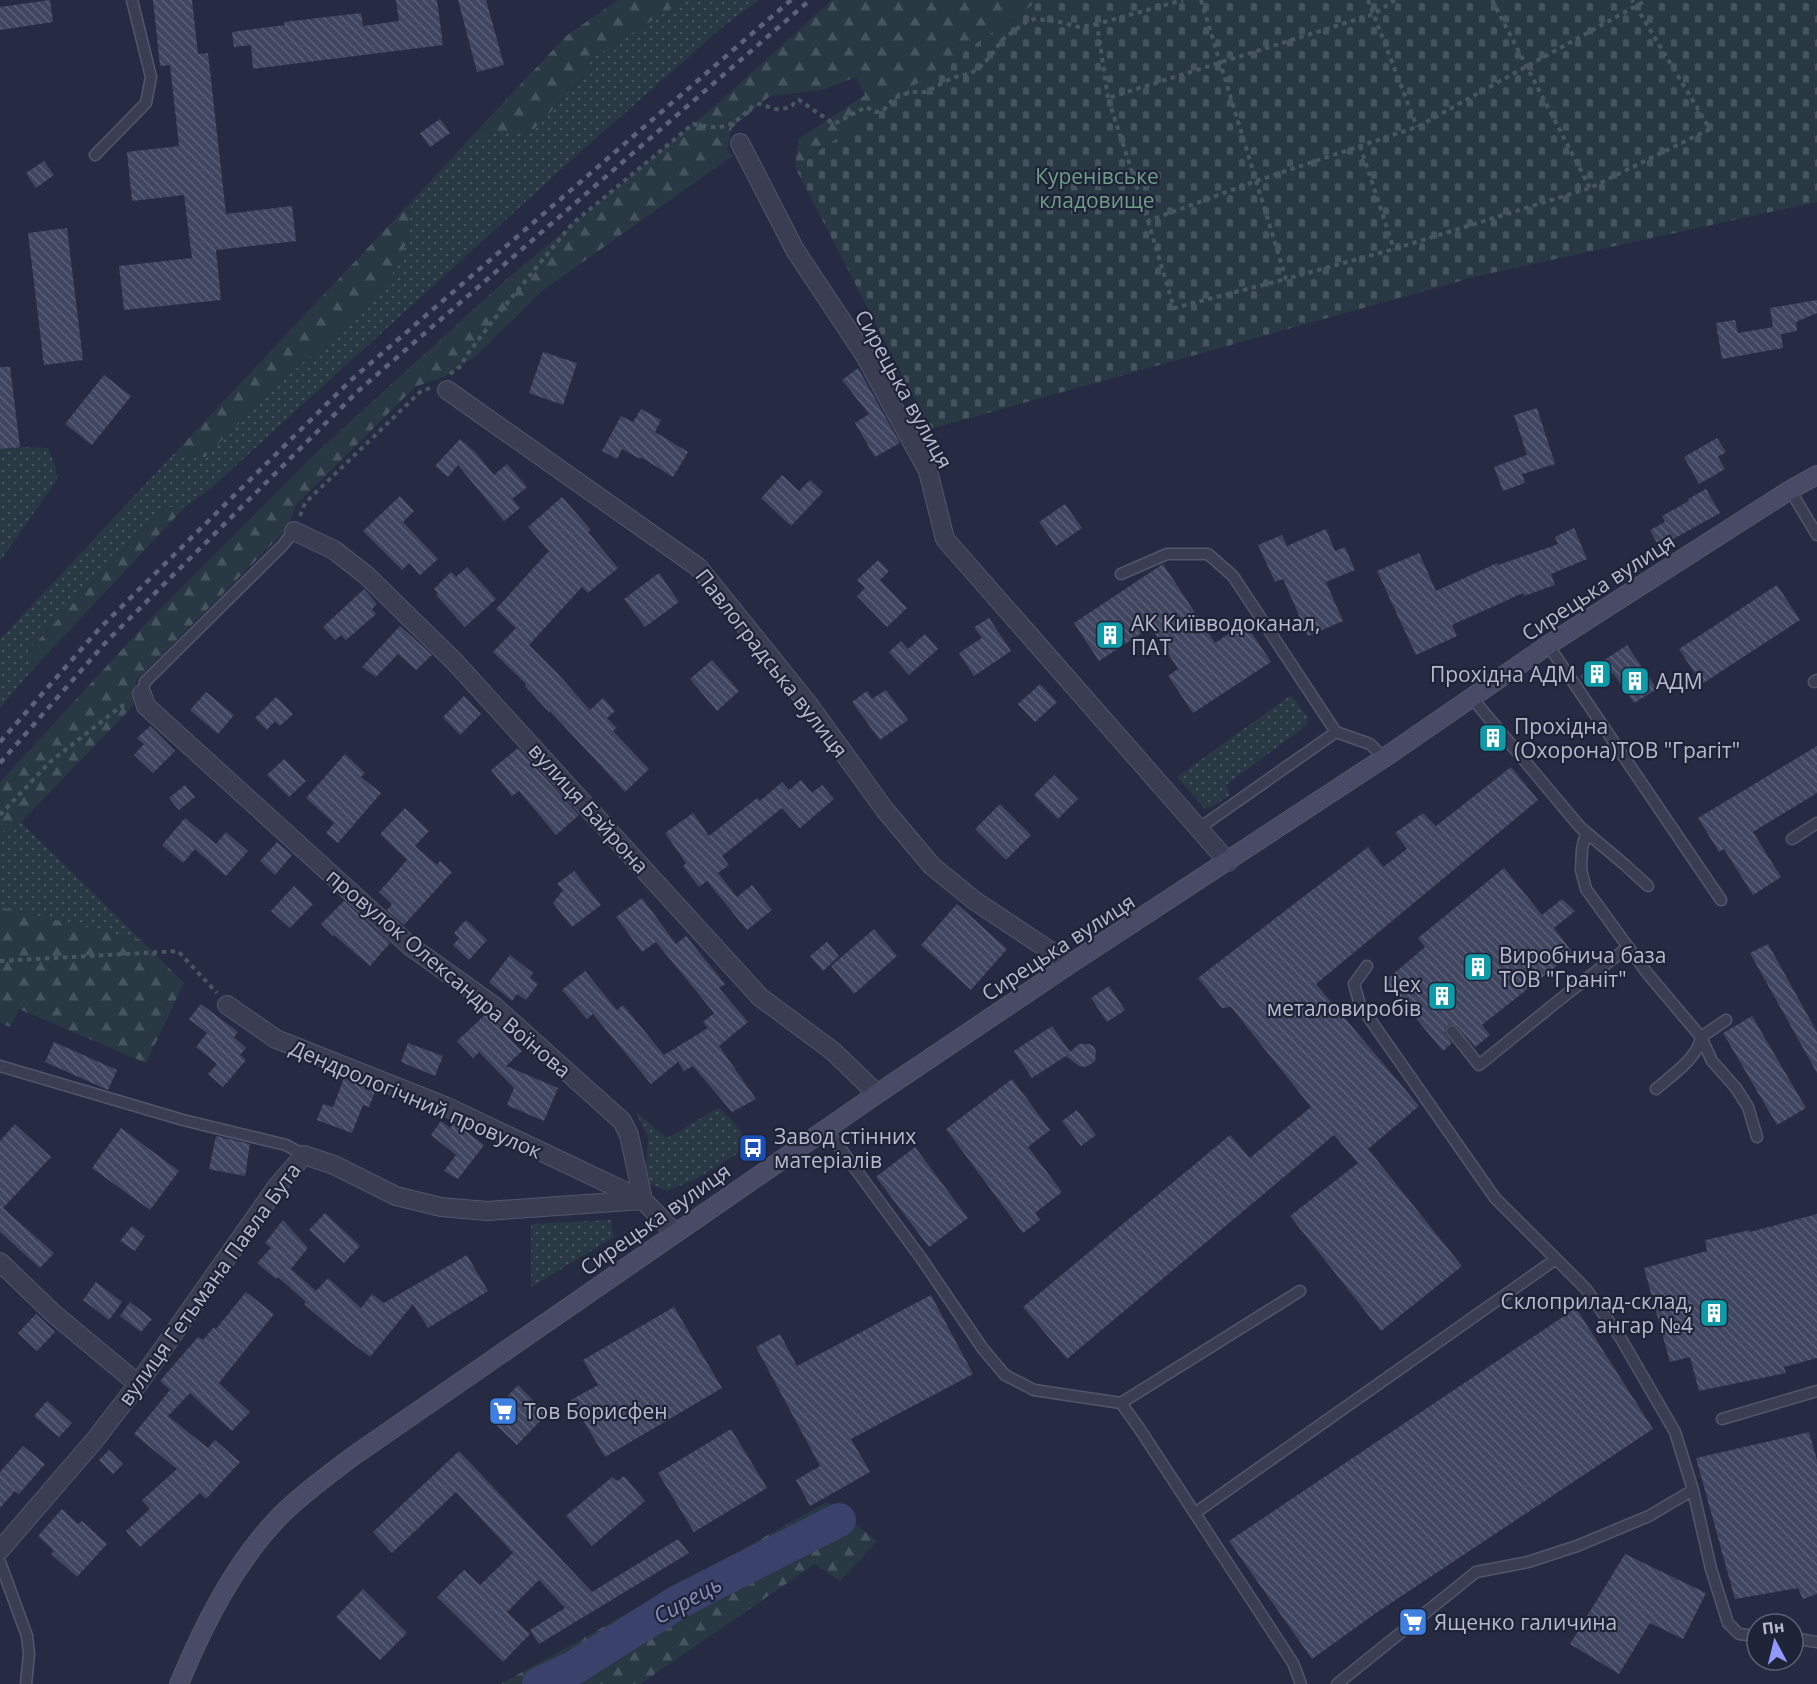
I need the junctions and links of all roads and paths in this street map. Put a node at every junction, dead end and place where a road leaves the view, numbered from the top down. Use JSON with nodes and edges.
{"nodes":[{"id":1,"x":132,"y":0,"type":"edge"},
{"id":2,"x":1183,"y":0,"type":"edge"},
{"id":3,"x":1201,"y":0,"type":"edge"},
{"id":4,"x":1368,"y":0,"type":"edge"},
{"id":5,"x":1395,"y":0,"type":"edge"},
{"id":6,"x":1492,"y":0,"type":"edge"},
{"id":7,"x":1632,"y":0,"type":"edge"},
{"id":8,"x":1647,"y":0,"type":"edge"},
{"id":9,"x":1635,"y":7,"type":"junction"},
{"id":10,"x":1374,"y":14,"type":"junction"},
{"id":11,"x":1096,"y":24,"type":"junction"},
{"id":12,"x":1221,"y":63,"type":"junction"},
{"id":13,"x":1527,"y":68,"type":"junction"},
{"id":14,"x":1108,"y":98,"type":"junction"},
{"id":15,"x":1417,"y":127,"type":"junction"},
{"id":16,"x":740,"y":143,"type":"dead end"},
{"id":17,"x":1360,"y":146,"type":"junction"},
{"id":18,"x":95,"y":155,"type":"dead end"},
{"id":19,"x":1256,"y":181,"type":"junction"},
{"id":20,"x":1590,"y":188,"type":"junction"},
{"id":21,"x":1148,"y":221,"type":"junction"},
{"id":22,"x":1394,"y":249,"type":"junction"},
{"id":23,"x":1286,"y":279,"type":"junction"},
{"id":24,"x":440,"y":388,"type":"junction"},
{"id":25,"x":1817,"y":475,"type":"edge"},
{"id":26,"x":1790,"y":490,"type":"junction"},
{"id":27,"x":294,"y":531,"type":"junction"},
{"id":28,"x":1817,"y":535,"type":"edge"},
{"id":29,"x":1121,"y":574,"type":"dead end"},
{"id":30,"x":1548,"y":645,"type":"junction"},
{"id":31,"x":142,"y":694,"type":"junction"},
{"id":32,"x":1472,"y":698,"type":"junction"},
{"id":33,"x":1336,"y":732,"type":"junction"},
{"id":34,"x":1384,"y":758,"type":"junction"},
{"id":35,"x":0,"y":815,"type":"edge"},
{"id":36,"x":1817,"y":823,"type":"edge"},
{"id":37,"x":1198,"y":829,"type":"junction"},
{"id":38,"x":1586,"y":833,"type":"junction"},
{"id":39,"x":1792,"y":839,"type":"dead end"},
{"id":40,"x":1228,"y":862,"type":"junction"},
{"id":41,"x":1648,"y":886,"type":"dead end"},
{"id":42,"x":1720,"y":900,"type":"dead end"},
{"id":43,"x":1627,"y":948,"type":"junction"},
{"id":44,"x":0,"y":961,"type":"edge"},
{"id":45,"x":1070,"y":964,"type":"junction"},
{"id":46,"x":1367,"y":966,"type":"dead end"},
{"id":47,"x":227,"y":1005,"type":"joint"},
{"id":48,"x":1726,"y":1020,"type":"dead end"},
{"id":49,"x":1452,"y":1031,"type":"dead end"},
{"id":50,"x":1701,"y":1037,"type":"junction"},
{"id":51,"x":0,"y":1066,"type":"edge"},
{"id":52,"x":1656,"y":1089,"type":"dead end"},
{"id":53,"x":877,"y":1094,"type":"junction"},
{"id":54,"x":826,"y":1129,"type":"junction"},
{"id":55,"x":1757,"y":1137,"type":"dead end"},
{"id":56,"x":304,"y":1155,"type":"junction"},
{"id":57,"x":643,"y":1200,"type":"junction"},
{"id":58,"x":675,"y":1233,"type":"junction"},
{"id":59,"x":1556,"y":1259,"type":"junction"},
{"id":60,"x":0,"y":1262,"type":"edge"},
{"id":61,"x":1300,"y":1291,"type":"dead end"},
{"id":62,"x":138,"y":1384,"type":"junction"},
{"id":63,"x":1817,"y":1391,"type":"edge"},
{"id":64,"x":1121,"y":1402,"type":"junction"},
{"id":65,"x":1722,"y":1419,"type":"dead end"},
{"id":66,"x":1692,"y":1490,"type":"junction"},
{"id":67,"x":1195,"y":1513,"type":"junction"},
{"id":68,"x":0,"y":1550,"type":"edge"},
{"id":69,"x":0,"y":1562,"type":"edge"},
{"id":70,"x":1745,"y":1635,"type":"edge"},
{"id":71,"x":26,"y":1684,"type":"edge"},
{"id":72,"x":179,"y":1684,"type":"edge"},
{"id":73,"x":1301,"y":1684,"type":"edge"},
{"id":74,"x":1337,"y":1684,"type":"edge"}],
"edges":[{"from":1,"to":18,"type":"lane"},
{"from":2,"to":11,"type":"path"},
{"from":3,"to":12,"type":"path"},
{"from":4,"to":10,"type":"path"},
{"from":5,"to":10,"type":"path"},
{"from":6,"to":13,"type":"path"},
{"from":7,"to":9,"type":"path"},
{"from":8,"to":9,"type":"path"},
{"from":9,"to":13,"type":"path"},
{"from":9,"to":20,"type":"path"},
{"from":10,"to":12,"type":"path"},
{"from":10,"to":15,"type":"path"},
{"from":11,"to":14,"type":"path"},
{"from":11,"to":24,"type":"path"},
{"from":12,"to":14,"type":"path"},
{"from":12,"to":19,"type":"path"},
{"from":13,"to":15,"type":"path"},
{"from":13,"to":20,"type":"path"},
{"from":14,"to":21,"type":"path"},
{"from":15,"to":17,"type":"path"},
{"from":16,"to":37,"type":"street","name":"Сирецька вулиця"},
{"from":17,"to":19,"type":"path"},
{"from":17,"to":22,"type":"path"},
{"from":19,"to":21,"type":"path"},
{"from":19,"to":23,"type":"path"},
{"from":20,"to":22,"type":"path"},
{"from":21,"to":23,"type":"path"},
{"from":22,"to":23,"type":"path"},
{"from":24,"to":27,"type":"path"},
{"from":24,"to":45,"type":"street","name":"Павлоградська вулиця"},
{"from":25,"to":26,"type":"main road","name":"Сирецька вулиця"},
{"from":26,"to":28,"type":"lane"},
{"from":26,"to":30,"type":"main road","name":"Сирецька вулиця"},
{"from":27,"to":31,"type":"lane"},
{"from":27,"to":53,"type":"street","name":"вулиця Байрона"},
{"from":29,"to":33,"type":"lane"},
{"from":30,"to":32,"type":"main road","name":"Сирецька вулиця"},
{"from":30,"to":42,"type":"lane"},
{"from":31,"to":35,"type":"path"},
{"from":31,"to":57,"type":"street","name":"провулок Олександра Воїнова"},
{"from":32,"to":34,"type":"main road","name":"Сирецька вулиця"},
{"from":32,"to":38,"type":"lane"},
{"from":33,"to":34,"type":"lane"},
{"from":33,"to":37,"type":"lane"},
{"from":34,"to":40,"type":"main road","name":"Сирецька вулиця"},
{"from":36,"to":39,"type":"lane"},
{"from":37,"to":40,"type":"street","name":"Сирецька вулиця"},
{"from":38,"to":41,"type":"lane"},
{"from":38,"to":43,"type":"lane"},
{"from":40,"to":45,"type":"main road","name":"Сирецька вулиця"},
{"from":43,"to":49,"type":"lane"},
{"from":43,"to":50,"type":"lane"},
{"from":44,"to":47,"type":"path"},
{"from":45,"to":53,"type":"main road","name":"Сирецька вулиця"},
{"from":46,"to":59,"type":"lane"},
{"from":47,"to":57,"type":"street","name":"Дендрологічний провулок"},
{"from":48,"to":50,"type":"lane"},
{"from":50,"to":52,"type":"lane"},
{"from":50,"to":55,"type":"lane"},
{"from":51,"to":56,"type":"lane"},
{"from":53,"to":54,"type":"main road","name":"Сирецька вулиця"},
{"from":54,"to":58,"type":"main road","name":"Сирецька вулиця"},
{"from":54,"to":64,"type":"lane"},
{"from":56,"to":57,"type":"street","name":"вулиця Гетьмана Павла Бута"},
{"from":56,"to":62,"type":"street","name":"вулиця Гетьмана Павла Бута"},
{"from":57,"to":58,"type":"street"},
{"from":58,"to":72,"type":"main road","name":"Сирецька вулиця"},
{"from":59,"to":66,"type":"lane"},
{"from":59,"to":67,"type":"lane"},
{"from":60,"to":62,"type":"street"},
{"from":61,"to":64,"type":"lane"},
{"from":62,"to":68,"type":"street","name":"вулиця Гетьмана Павла Бута"},
{"from":63,"to":65,"type":"lane"},
{"from":64,"to":67,"type":"lane"},
{"from":66,"to":70,"type":"lane"},
{"from":66,"to":74,"type":"lane"},
{"from":67,"to":73,"type":"lane"},
{"from":69,"to":71,"type":"lane"}]}
